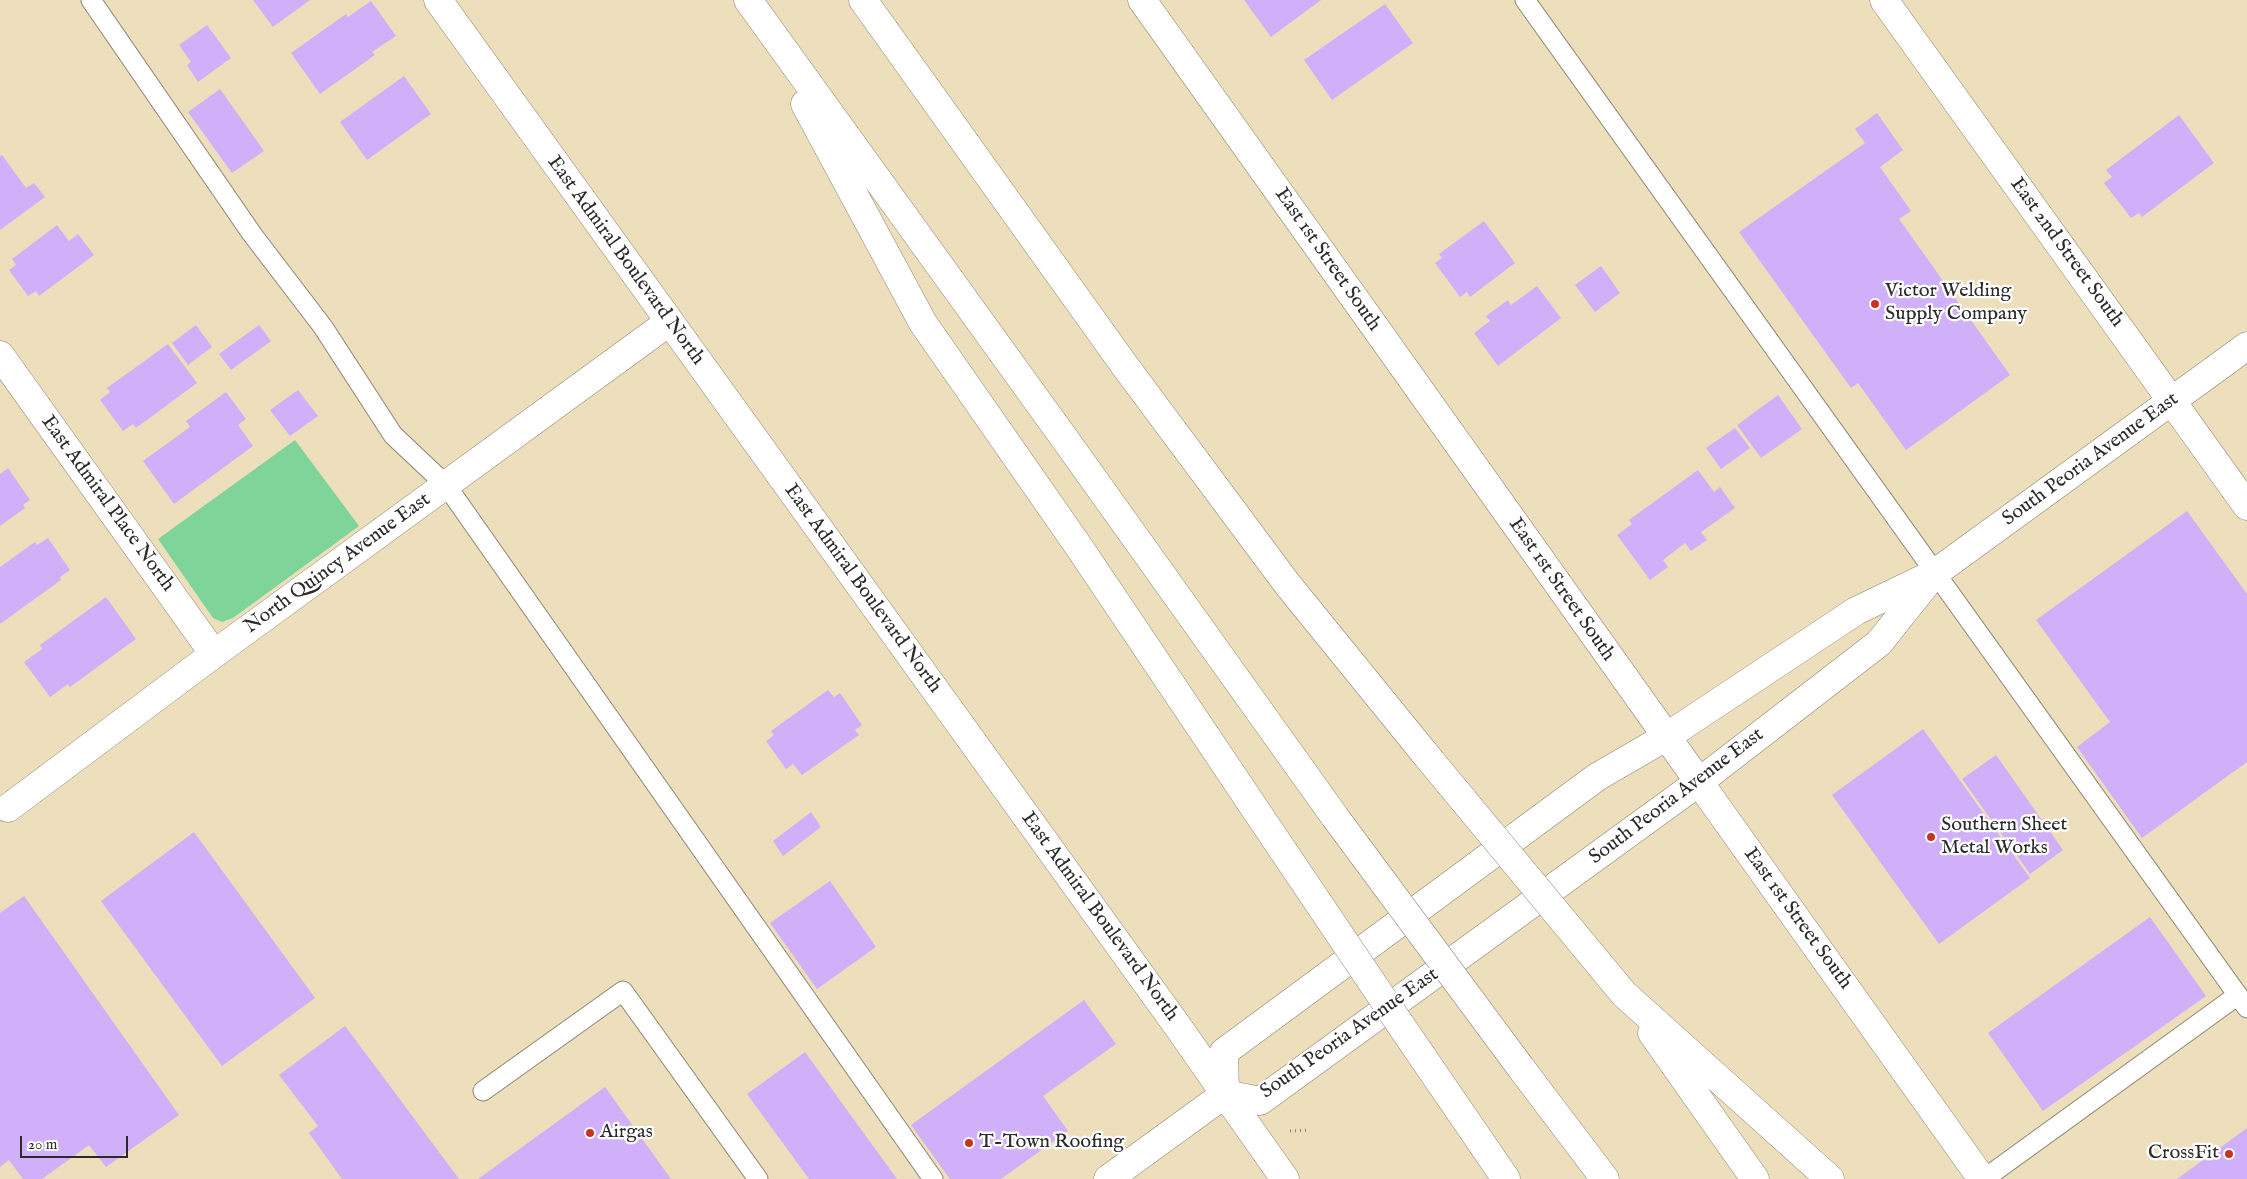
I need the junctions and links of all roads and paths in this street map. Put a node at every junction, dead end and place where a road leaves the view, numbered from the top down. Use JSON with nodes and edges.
{"nodes":[{"id":1,"x":91,"y":0,"type":"edge"},
{"id":2,"x":438,"y":0,"type":"edge"},
{"id":3,"x":863,"y":0,"type":"edge"},
{"id":4,"x":1142,"y":0,"type":"edge"},
{"id":5,"x":1525,"y":0,"type":"edge"},
{"id":6,"x":1884,"y":0,"type":"edge"},
{"id":7,"x":750,"y":3,"type":"edge"},
{"id":8,"x":669,"y":322,"type":"junction"},
{"id":9,"x":2247,"y":346,"type":"edge"},
{"id":10,"x":0,"y":355,"type":"edge"},
{"id":11,"x":2172,"y":401,"type":"junction"},
{"id":12,"x":446,"y":485,"type":"junction"},
{"id":13,"x":2247,"y":506,"type":"edge"},
{"id":14,"x":1936,"y":573,"type":"junction"},
{"id":15,"x":214,"y":654,"type":"junction"},
{"id":16,"x":1666,"y":737,"type":"junction"},
{"id":17,"x":1699,"y":782,"type":"junction"},
{"id":18,"x":8,"y":808,"type":"dead end"},
{"id":19,"x":1624,"y":994,"type":"junction"},
{"id":20,"x":2242,"y":1002,"type":"edge"},
{"id":21,"x":484,"y":1091,"type":"dead end"},
{"id":22,"x":1224,"y":1094,"type":"junction"},
{"id":23,"x":1310,"y":1130,"type":"dead end"},
{"id":24,"x":1282,"y":1131,"type":"dead end"},
{"id":25,"x":758,"y":1179,"type":"edge"},
{"id":26,"x":933,"y":1179,"type":"edge"},
{"id":27,"x":1108,"y":1179,"type":"edge"},
{"id":28,"x":1284,"y":1179,"type":"edge"},
{"id":29,"x":1506,"y":1179,"type":"edge"},
{"id":30,"x":1605,"y":1179,"type":"edge"},
{"id":31,"x":1755,"y":1179,"type":"edge"},
{"id":32,"x":1830,"y":1179,"type":"edge"},
{"id":33,"x":1983,"y":1179,"type":"edge"}],
"edges":[{"from":1,"to":12,"type":"lane"},
{"from":2,"to":8,"type":"main road","name":"East Admiral Boulevard North"},
{"from":3,"to":19,"type":"main road","bridge":true},
{"from":4,"to":16,"type":"main road","name":"East 1st Street South"},
{"from":5,"to":14,"type":"lane"},
{"from":6,"to":11,"type":"main road","name":"East 2nd Street South"},
{"from":7,"to":29,"type":"main road","bridge":true},
{"from":7,"to":30,"type":"main road","bridge":true},
{"from":8,"to":12,"type":"main road","name":"North Quincy Avenue East"},
{"from":8,"to":22,"type":"main road","name":"East Admiral Boulevard North"},
{"from":9,"to":11,"type":"main road","name":"South Peoria Avenue East"},
{"from":10,"to":15,"type":"main road","name":"East Admiral Place North"},
{"from":11,"to":13,"type":"main road","name":"East 2nd Street South"},
{"from":11,"to":14,"type":"main road","name":"South Peoria Avenue East"},
{"from":12,"to":15,"type":"main road","name":"North Quincy Avenue East"},
{"from":12,"to":26,"type":"lane"},
{"from":14,"to":16,"type":"main road","name":"South Peoria Avenue East"},
{"from":14,"to":17,"type":"main road","name":"South Peoria Avenue East"},
{"from":14,"to":20,"type":"lane"},
{"from":15,"to":18,"type":"main road","name":"North Quincy Avenue East"},
{"from":16,"to":17,"type":"main road","name":"East 1st Street South"},
{"from":16,"to":22,"type":"main road","name":"South Peoria Avenue East"},
{"from":17,"to":22,"type":"main road","name":"South Peoria Avenue East"},
{"from":17,"to":33,"type":"main road","name":"East 1st Street South"},
{"from":19,"to":31,"type":"main road"},
{"from":19,"to":32,"type":"main road"},
{"from":20,"to":33,"type":"lane"},
{"from":21,"to":25,"type":"lane"},
{"from":22,"to":27,"type":"main road"},
{"from":22,"to":28,"type":"main road","name":"East Admiral Boulevard North"},
{"from":23,"to":24,"type":"path"}]}
